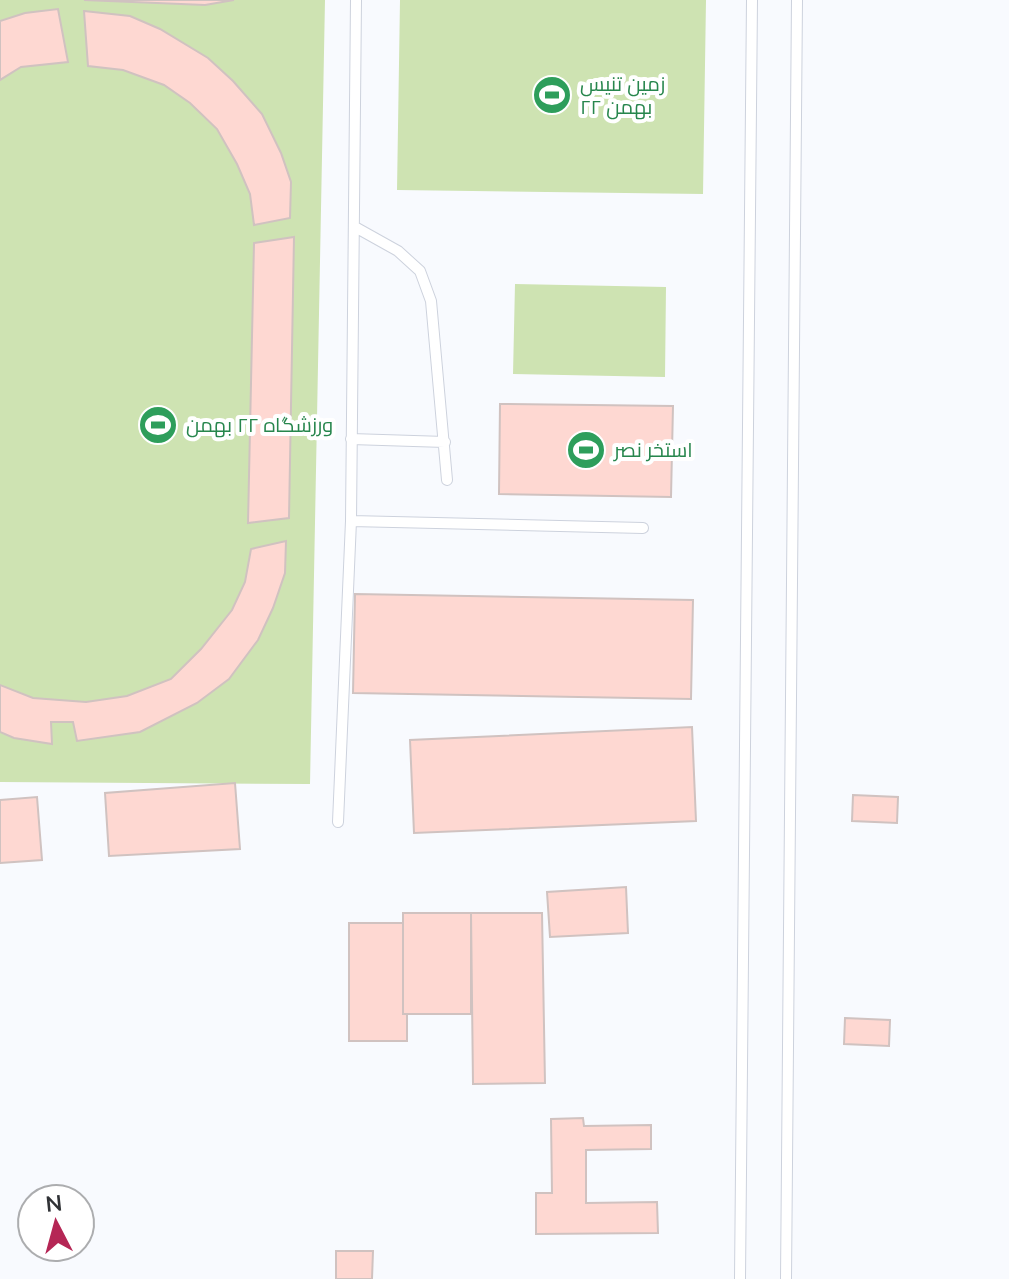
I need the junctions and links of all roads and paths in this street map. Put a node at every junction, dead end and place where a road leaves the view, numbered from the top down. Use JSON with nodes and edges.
{"nodes":[{"id":1,"x":356,"y":0,"type":"edge"},
{"id":2,"x":752,"y":0,"type":"edge"},
{"id":3,"x":797,"y":0,"type":"edge"},
{"id":4,"x":355,"y":227,"type":"junction"},
{"id":5,"x":351,"y":439,"type":"junction"},
{"id":6,"x":445,"y":442,"type":"junction"},
{"id":7,"x":447,"y":480,"type":"dead end"},
{"id":8,"x":351,"y":521,"type":"junction"},
{"id":9,"x":643,"y":528,"type":"dead end"},
{"id":10,"x":338,"y":822,"type":"dead end"},
{"id":11,"x":740,"y":1279,"type":"edge"},
{"id":12,"x":786,"y":1279,"type":"edge"}],
"edges":[{"from":1,"to":4,"type":"lane"},
{"from":2,"to":11,"type":"lane"},
{"from":3,"to":12,"type":"lane"},
{"from":4,"to":5,"type":"lane"},
{"from":4,"to":6,"type":"lane"},
{"from":5,"to":6,"type":"lane"},
{"from":5,"to":8,"type":"lane"},
{"from":6,"to":7,"type":"lane"},
{"from":8,"to":9,"type":"lane"},
{"from":8,"to":10,"type":"lane"}]}
